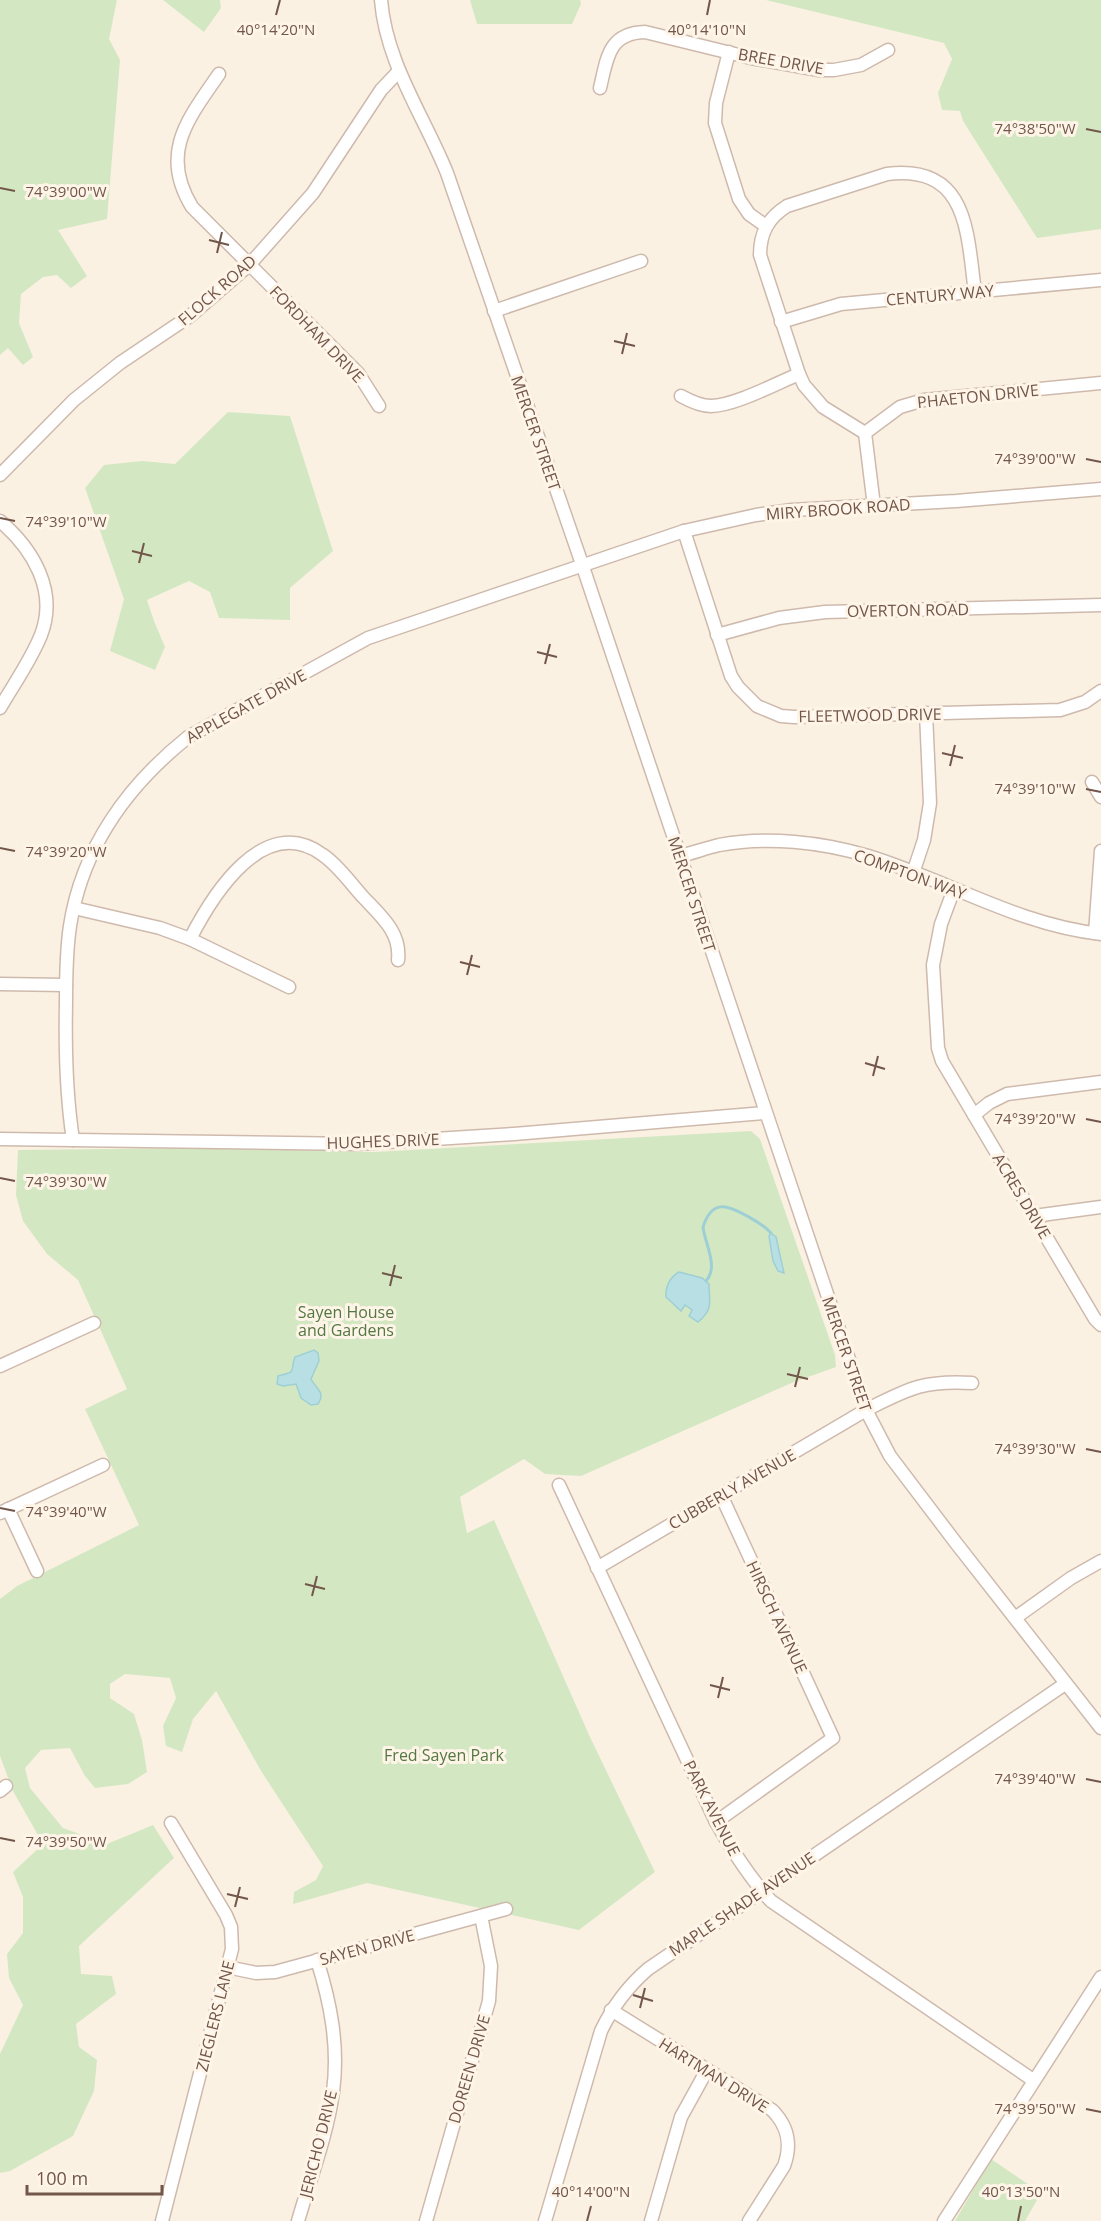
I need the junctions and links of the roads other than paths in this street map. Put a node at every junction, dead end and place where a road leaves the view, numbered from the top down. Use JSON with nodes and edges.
{"nodes":[{"id":1,"x":370,"y":0,"type":"edge"},
{"id":2,"x":381,"y":3,"type":"edge"},
{"id":3,"x":888,"y":50,"type":"dead end"},
{"id":4,"x":729,"y":52,"type":"junction"},
{"id":5,"x":399,"y":71,"type":"junction"},
{"id":6,"x":219,"y":74,"type":"dead end"},
{"id":7,"x":600,"y":88,"type":"dead end"},
{"id":8,"x":766,"y":226,"type":"junction"},
{"id":9,"x":641,"y":261,"type":"dead end"},
{"id":10,"x":250,"y":264,"type":"junction"},
{"id":11,"x":1101,"y":280,"type":"edge"},
{"id":12,"x":975,"y":292,"type":"junction"},
{"id":13,"x":494,"y":311,"type":"junction"},
{"id":14,"x":781,"y":322,"type":"junction"},
{"id":15,"x":799,"y":374,"type":"junction"},
{"id":16,"x":1101,"y":383,"type":"edge"},
{"id":17,"x":681,"y":396,"type":"dead end"},
{"id":18,"x":379,"y":406,"type":"dead end"},
{"id":19,"x":865,"y":433,"type":"junction"},
{"id":20,"x":0,"y":475,"type":"edge"},
{"id":21,"x":1101,"y":489,"type":"edge"},
{"id":22,"x":874,"y":506,"type":"junction"},
{"id":23,"x":0,"y":520,"type":"edge"},
{"id":24,"x":684,"y":531,"type":"junction"},
{"id":25,"x":582,"y":564,"type":"junction"},
{"id":26,"x":1101,"y":605,"type":"edge"},
{"id":27,"x":717,"y":635,"type":"junction"},
{"id":28,"x":1101,"y":691,"type":"edge"},
{"id":29,"x":0,"y":708,"type":"edge"},
{"id":30,"x":926,"y":713,"type":"junction"},
{"id":31,"x":1092,"y":782,"type":"dead end"},
{"id":32,"x":1101,"y":797,"type":"edge"},
{"id":33,"x":1101,"y":851,"type":"edge"},
{"id":34,"x":680,"y":856,"type":"junction"},
{"id":35,"x":913,"y":873,"type":"junction"},
{"id":36,"x":954,"y":890,"type":"junction"},
{"id":37,"x":74,"y":908,"type":"junction"},
{"id":38,"x":1098,"y":934,"type":"edge"},
{"id":39,"x":190,"y":939,"type":"junction"},
{"id":40,"x":398,"y":960,"type":"dead end"},
{"id":41,"x":0,"y":984,"type":"edge"},
{"id":42,"x":66,"y":985,"type":"junction"},
{"id":43,"x":289,"y":987,"type":"dead end"},
{"id":44,"x":1101,"y":1082,"type":"edge"},
{"id":45,"x":765,"y":1113,"type":"junction"},
{"id":46,"x":974,"y":1114,"type":"junction"},
{"id":47,"x":0,"y":1139,"type":"edge"},
{"id":48,"x":73,"y":1140,"type":"junction"},
{"id":49,"x":1101,"y":1207,"type":"edge"},
{"id":50,"x":1034,"y":1216,"type":"junction"},
{"id":51,"x":94,"y":1323,"type":"dead end"},
{"id":52,"x":1101,"y":1325,"type":"edge"},
{"id":53,"x":0,"y":1366,"type":"edge"},
{"id":54,"x":972,"y":1383,"type":"dead end"},
{"id":55,"x":866,"y":1410,"type":"junction"},
{"id":56,"x":103,"y":1465,"type":"dead end"},
{"id":57,"x":559,"y":1485,"type":"dead end"},
{"id":58,"x":721,"y":1496,"type":"junction"},
{"id":59,"x":4,"y":1511,"type":"edge"},
{"id":60,"x":1101,"y":1561,"type":"edge"},
{"id":61,"x":597,"y":1568,"type":"junction"},
{"id":62,"x":37,"y":1570,"type":"dead end"},
{"id":63,"x":1015,"y":1618,"type":"junction"},
{"id":64,"x":1065,"y":1683,"type":"junction"},
{"id":65,"x":1101,"y":1728,"type":"edge"},
{"id":66,"x":716,"y":1822,"type":"junction"},
{"id":67,"x":171,"y":1823,"type":"dead end"},
{"id":68,"x":762,"y":1891,"type":"junction"},
{"id":69,"x":506,"y":1909,"type":"dead end"},
{"id":70,"x":481,"y":1916,"type":"junction"},
{"id":71,"x":317,"y":1960,"type":"junction"},
{"id":72,"x":227,"y":1967,"type":"junction"},
{"id":73,"x":1101,"y":1977,"type":"edge"},
{"id":74,"x":611,"y":2010,"type":"junction"},
{"id":75,"x":707,"y":2070,"type":"junction"},
{"id":76,"x":1034,"y":2080,"type":"junction"},
{"id":77,"x":162,"y":2221,"type":"edge"},
{"id":78,"x":298,"y":2221,"type":"edge"},
{"id":79,"x":426,"y":2221,"type":"edge"},
{"id":80,"x":544,"y":2221,"type":"edge"},
{"id":81,"x":651,"y":2221,"type":"edge"},
{"id":82,"x":749,"y":2221,"type":"edge"},
{"id":83,"x":945,"y":2221,"type":"edge"}],
"edges":[{"from":1,"to":2,"type":"street"},
{"from":2,"to":5,"type":"street","name":"MERCER STREET"},
{"from":3,"to":4,"type":"street","name":"BREE DRIVE"},
{"from":4,"to":7,"type":"street","name":"BREE DRIVE"},
{"from":4,"to":8,"type":"street"},
{"from":5,"to":10,"type":"street","name":"FLOCK ROAD"},
{"from":5,"to":13,"type":"street","name":"MERCER STREET"},
{"from":6,"to":10,"type":"street","name":"FORDHAM DRIVE"},
{"from":8,"to":12,"type":"street"},
{"from":8,"to":14,"type":"street"},
{"from":9,"to":13,"type":"street"},
{"from":10,"to":18,"type":"street","name":"FORDHAM DRIVE"},
{"from":10,"to":20,"type":"street","name":"FLOCK ROAD"},
{"from":11,"to":12,"type":"street","name":"CENTURY WAY"},
{"from":12,"to":14,"type":"street","name":"CENTURY WAY"},
{"from":13,"to":25,"type":"street","name":"MERCER STREET"},
{"from":14,"to":15,"type":"street"},
{"from":15,"to":17,"type":"street"},
{"from":15,"to":19,"type":"street"},
{"from":16,"to":19,"type":"street","name":"PHAETON DRIVE"},
{"from":19,"to":22,"type":"street"},
{"from":21,"to":22,"type":"street","name":"MIRY BROOK ROAD"},
{"from":22,"to":24,"type":"street","name":"MIRY BROOK ROAD"},
{"from":23,"to":29,"type":"street"},
{"from":24,"to":25,"type":"street","name":"MIRY BROOK ROAD"},
{"from":24,"to":27,"type":"street","name":"FLEETWOOD DRIVE"},
{"from":25,"to":34,"type":"street","name":"MERCER STREET"},
{"from":25,"to":37,"type":"street","name":"APPLEGATE DRIVE"},
{"from":26,"to":27,"type":"street","name":"OVERTON ROAD"},
{"from":27,"to":30,"type":"street","name":"FLEETWOOD DRIVE"},
{"from":28,"to":30,"type":"street","name":"FLEETWOOD DRIVE"},
{"from":30,"to":35,"type":"street"},
{"from":31,"to":32,"type":"street"},
{"from":33,"to":38,"type":"street"},
{"from":34,"to":35,"type":"street","name":"COMPTON WAY"},
{"from":34,"to":45,"type":"street","name":"MERCER STREET"},
{"from":35,"to":36,"type":"street","name":"COMPTON WAY"},
{"from":36,"to":38,"type":"street","name":"COMPTON WAY"},
{"from":36,"to":46,"type":"street","name":"ACRES DRIVE"},
{"from":37,"to":39,"type":"street"},
{"from":37,"to":42,"type":"street","name":"APPLEGATE DRIVE"},
{"from":39,"to":40,"type":"street"},
{"from":39,"to":43,"type":"street"},
{"from":41,"to":42,"type":"street"},
{"from":42,"to":48,"type":"street","name":"APPLEGATE DRIVE"},
{"from":44,"to":46,"type":"street"},
{"from":45,"to":48,"type":"street","name":"HUGHES DRIVE"},
{"from":45,"to":55,"type":"street","name":"MERCER STREET"},
{"from":46,"to":50,"type":"street","name":"ACRES DRIVE"},
{"from":47,"to":48,"type":"street","name":"HUGHES DRIVE"},
{"from":49,"to":50,"type":"street"},
{"from":50,"to":52,"type":"street","name":"ACRES DRIVE"},
{"from":51,"to":53,"type":"street"},
{"from":54,"to":55,"type":"street","name":"CUBBERLY AVENUE"},
{"from":55,"to":58,"type":"street","name":"CUBBERLY AVENUE"},
{"from":55,"to":63,"type":"street","name":"MERCER STREET"},
{"from":56,"to":59,"type":"street"},
{"from":57,"to":61,"type":"street","name":"PARK AVENUE"},
{"from":58,"to":61,"type":"street","name":"CUBBERLY AVENUE"},
{"from":58,"to":66,"type":"street","name":"HIRSCH AVENUE"},
{"from":59,"to":62,"type":"street"},
{"from":60,"to":63,"type":"street"},
{"from":61,"to":66,"type":"street","name":"PARK AVENUE"},
{"from":63,"to":64,"type":"street","name":"MERCER STREET"},
{"from":64,"to":65,"type":"street","name":"MERCER STREET"},
{"from":64,"to":68,"type":"street","name":"MAPLE SHADE AVENUE"},
{"from":66,"to":68,"type":"street","name":"PARK AVENUE"},
{"from":67,"to":72,"type":"street","name":"ZIEGLERS LANE"},
{"from":68,"to":74,"type":"street","name":"MAPLE SHADE AVENUE"},
{"from":68,"to":76,"type":"street","name":"PARK AVENUE"},
{"from":69,"to":70,"type":"street","name":"SAYEN DRIVE"},
{"from":70,"to":71,"type":"street","name":"SAYEN DRIVE"},
{"from":70,"to":79,"type":"street","name":"DOREEN DRIVE"},
{"from":71,"to":72,"type":"street","name":"SAYEN DRIVE"},
{"from":71,"to":78,"type":"street","name":"JERICHO DRIVE"},
{"from":72,"to":77,"type":"street","name":"ZIEGLERS LANE"},
{"from":73,"to":76,"type":"street"},
{"from":74,"to":75,"type":"street","name":"HARTMAN DRIVE"},
{"from":74,"to":80,"type":"street","name":"MAPLE SHADE AVENUE"},
{"from":75,"to":81,"type":"street"},
{"from":75,"to":82,"type":"street","name":"HARTMAN DRIVE"},
{"from":76,"to":83,"type":"street"}]}
